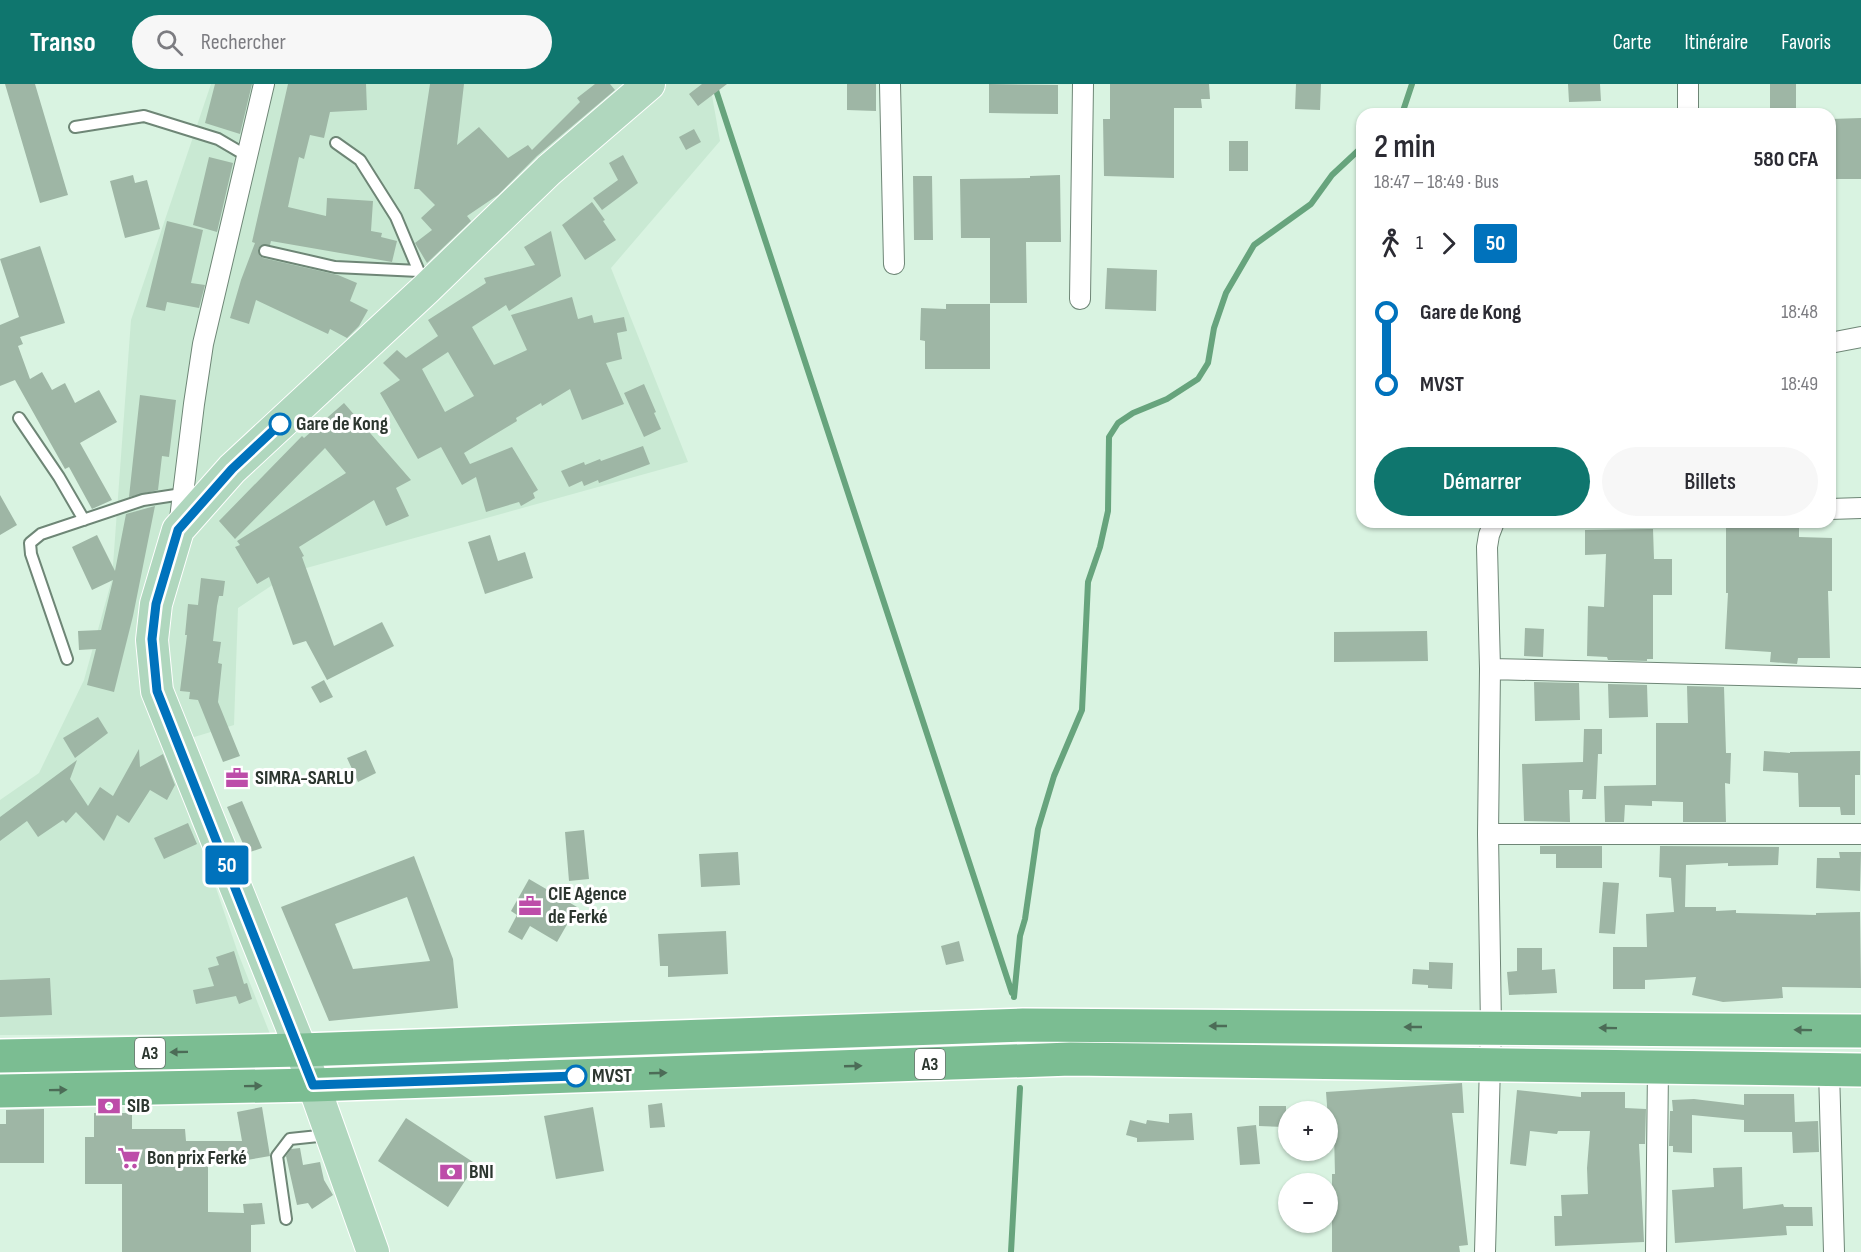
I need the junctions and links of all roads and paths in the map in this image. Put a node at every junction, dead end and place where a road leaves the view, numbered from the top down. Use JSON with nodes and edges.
{"nodes":[{"id":1,"x":264,"y":84,"type":"edge"},
{"id":2,"x":649,"y":84,"type":"edge"},
{"id":3,"x":890,"y":84,"type":"edge"},
{"id":4,"x":1083,"y":84,"type":"edge"},
{"id":5,"x":1688,"y":84,"type":"edge"},
{"id":6,"x":1688,"y":108,"type":"edge"},
{"id":7,"x":75,"y":127,"type":"dead end"},
{"id":8,"x":336,"y":143,"type":"dead end"},
{"id":9,"x":247,"y":156,"type":"junction"},
{"id":10,"x":265,"y":251,"type":"dead end"},
{"id":11,"x":894,"y":264,"type":"dead end"},
{"id":12,"x":422,"y":280,"type":"junction"},
{"id":13,"x":1080,"y":299,"type":"dead end"},
{"id":14,"x":1861,"y":337,"type":"edge"},
{"id":15,"x":1836,"y":342,"type":"edge"},
{"id":16,"x":19,"y":418,"type":"dead end"},
{"id":17,"x":183,"y":494,"type":"junction"},
{"id":18,"x":1861,"y":508,"type":"edge"},
{"id":19,"x":1836,"y":509,"type":"edge"},
{"id":20,"x":84,"y":520,"type":"junction"},
{"id":21,"x":1492,"y":528,"type":"edge"},
{"id":22,"x":178,"y":530,"type":"junction"},
{"id":23,"x":67,"y":659,"type":"dead end"},
{"id":24,"x":1490,"y":669,"type":"junction"},
{"id":25,"x":1861,"y":678,"type":"edge"},
{"id":26,"x":1488,"y":834,"type":"junction"},
{"id":27,"x":1861,"y":834,"type":"edge"},
{"id":28,"x":1491,"y":1027,"type":"junction"},
{"id":29,"x":1861,"y":1031,"type":"edge"},
{"id":30,"x":301,"y":1050,"type":"junction"},
{"id":31,"x":0,"y":1056,"type":"edge"},
{"id":32,"x":1489,"y":1065,"type":"junction"},
{"id":33,"x":1658,"y":1068,"type":"junction"},
{"id":34,"x":1829,"y":1070,"type":"junction"},
{"id":35,"x":1861,"y":1070,"type":"edge"},
{"id":36,"x":313,"y":1085,"type":"junction"},
{"id":37,"x":0,"y":1091,"type":"edge"},
{"id":38,"x":331,"y":1135,"type":"junction"},
{"id":39,"x":286,"y":1219,"type":"dead end"},
{"id":40,"x":373,"y":1252,"type":"edge"},
{"id":41,"x":1485,"y":1252,"type":"edge"},
{"id":42,"x":1656,"y":1252,"type":"edge"},
{"id":43,"x":1834,"y":1252,"type":"edge"}],
"edges":[{"from":1,"to":9,"type":"street"},
{"from":2,"to":12,"type":"main road"},
{"from":3,"to":11,"type":"street"},
{"from":4,"to":13,"type":"street"},
{"from":5,"to":6,"type":"street"},
{"from":7,"to":9,"type":"lane"},
{"from":8,"to":12,"type":"lane"},
{"from":9,"to":17,"type":"street"},
{"from":10,"to":12,"type":"lane"},
{"from":12,"to":22,"type":"main road"},
{"from":14,"to":15,"type":"street"},
{"from":16,"to":20,"type":"lane"},
{"from":17,"to":20,"type":"lane"},
{"from":17,"to":22,"type":"street"},
{"from":18,"to":19,"type":"street"},
{"from":20,"to":23,"type":"lane"},
{"from":21,"to":24,"type":"street"},
{"from":22,"to":30,"type":"main road"},
{"from":24,"to":25,"type":"street"},
{"from":24,"to":26,"type":"street"},
{"from":26,"to":27,"type":"street"},
{"from":26,"to":28,"type":"street"},
{"from":29,"to":28,"type":"highway","number":"A3","one_way":true},
{"from":28,"to":30,"type":"highway","number":"A3","one_way":true},
{"from":28,"to":32,"type":"street"},
{"from":30,"to":31,"type":"highway","number":"A3","one_way":true},
{"from":30,"to":36,"type":"main road"},
{"from":32,"to":33,"type":"highway","number":"A3"},
{"from":36,"to":32,"type":"highway","number":"A3","one_way":true},
{"from":32,"to":41,"type":"street"},
{"from":33,"to":34,"type":"highway","number":"A3"},
{"from":33,"to":42,"type":"street"},
{"from":34,"to":35,"type":"highway","number":"A3"},
{"from":34,"to":43,"type":"street"},
{"from":37,"to":36,"type":"highway","number":"A3","one_way":true},
{"from":36,"to":38,"type":"main road"},
{"from":38,"to":39,"type":"lane"},
{"from":38,"to":40,"type":"main road"}]}
